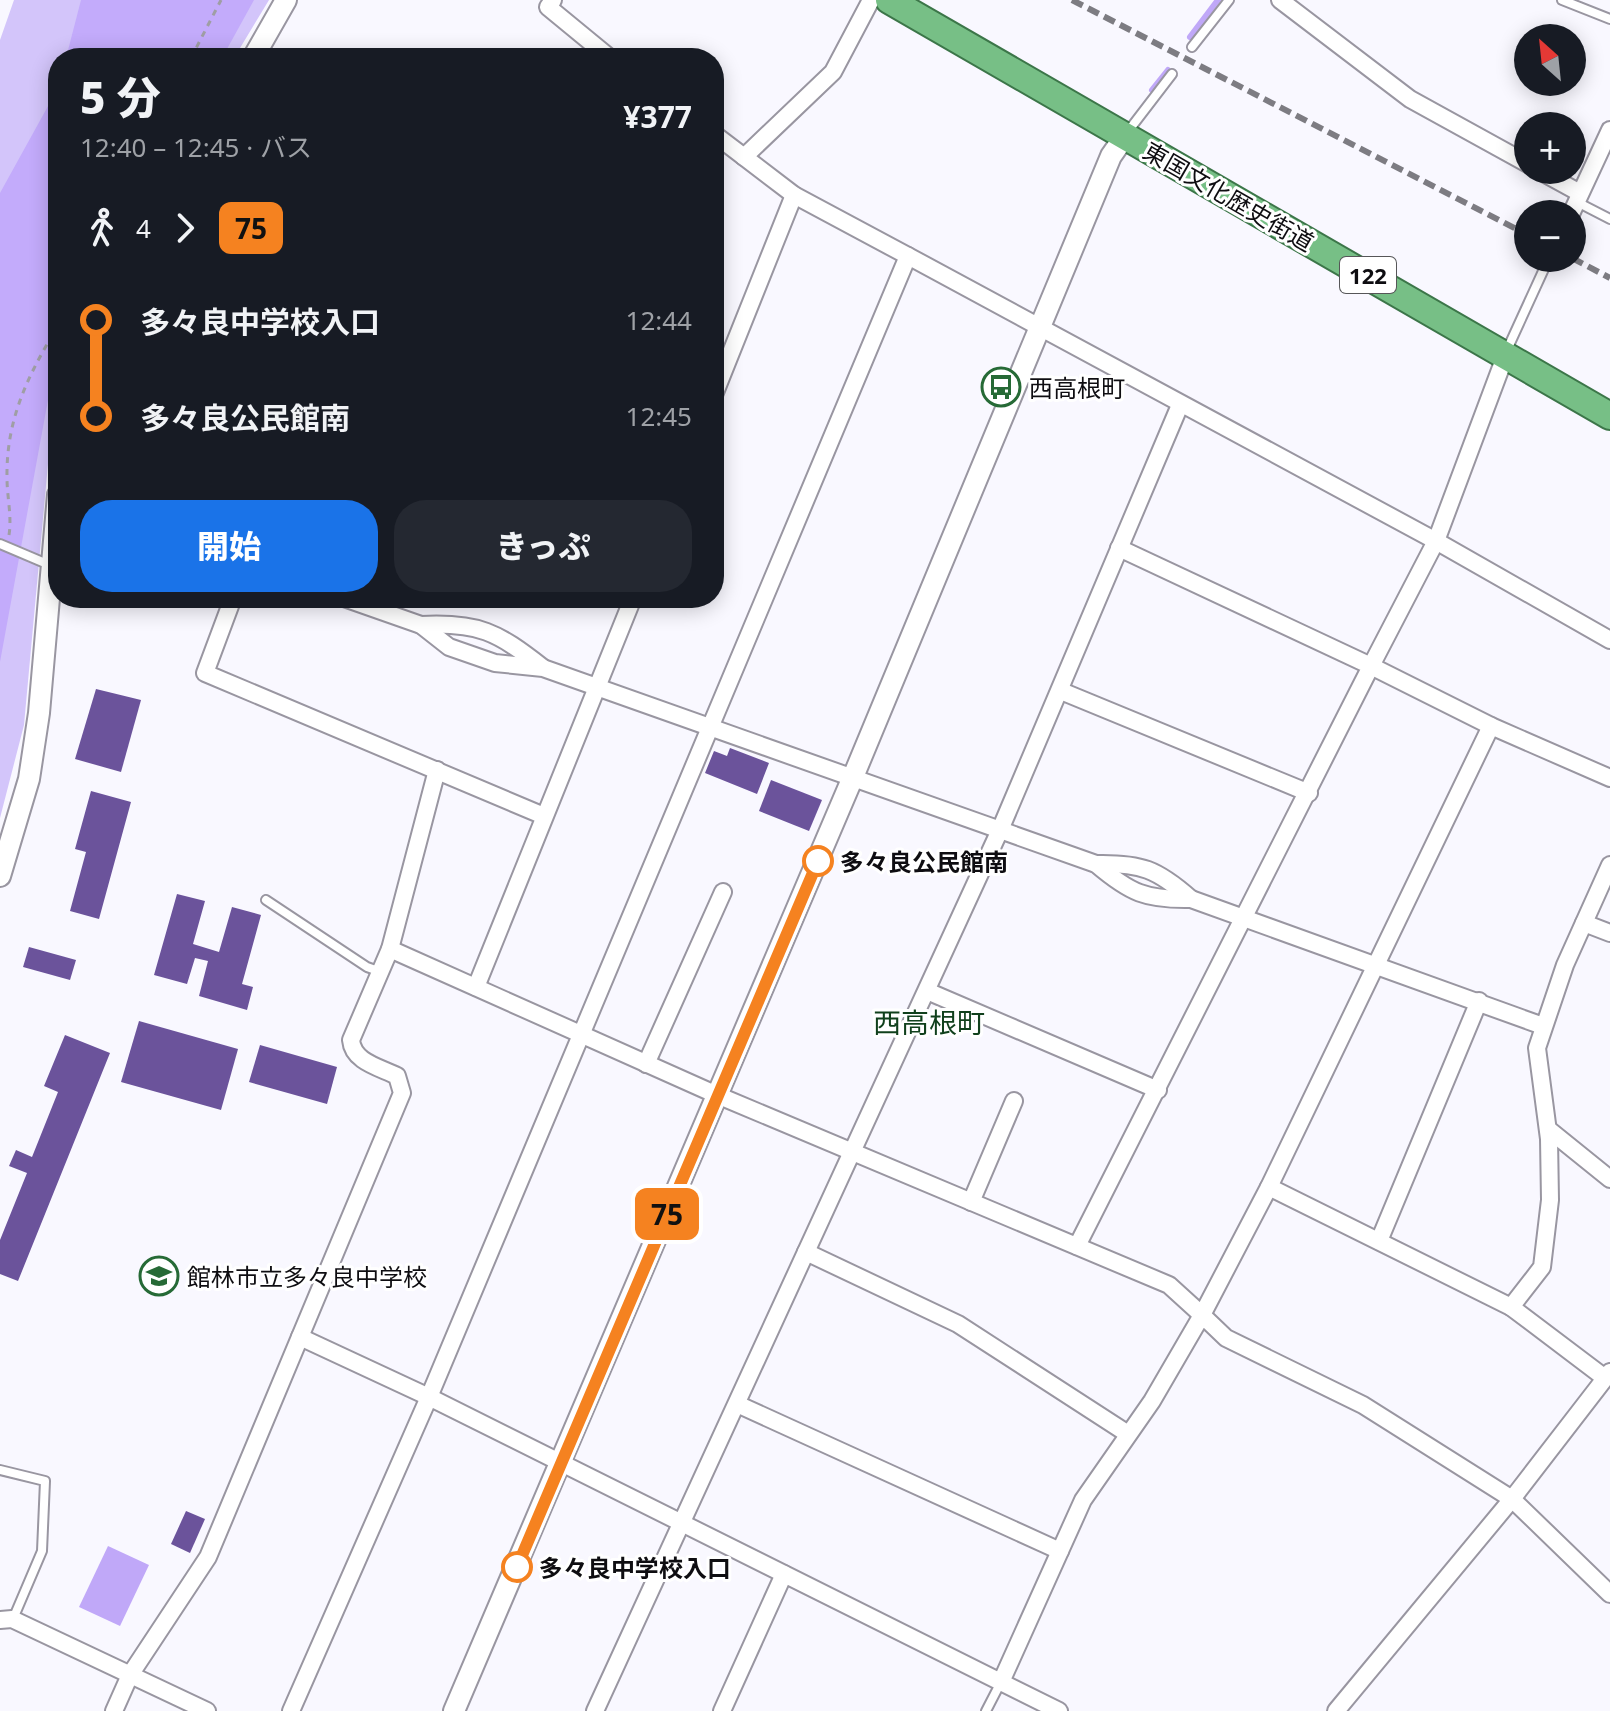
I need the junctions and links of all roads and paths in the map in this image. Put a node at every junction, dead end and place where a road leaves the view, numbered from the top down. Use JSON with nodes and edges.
{"nodes":[{"id":1,"x":221,"y":0,"type":"edge"},
{"id":2,"x":286,"y":0,"type":"edge"},
{"id":3,"x":553,"y":0,"type":"edge"},
{"id":4,"x":871,"y":0,"type":"edge"},
{"id":5,"x":889,"y":0,"type":"edge"},
{"id":6,"x":1280,"y":0,"type":"edge"},
{"id":7,"x":1562,"y":0,"type":"edge"},
{"id":8,"x":1228,"y":1,"type":"edge"},
{"id":9,"x":1610,"y":19,"type":"edge"},
{"id":10,"x":1192,"y":47,"type":"dead end"},
{"id":11,"x":196,"y":48,"type":"edge"},
{"id":12,"x":259,"y":48,"type":"edge"},
{"id":13,"x":593,"y":48,"type":"edge"},
{"id":14,"x":1172,"y":74,"type":"dead end"},
{"id":15,"x":1610,"y":130,"type":"edge"},
{"id":16,"x":1125,"y":136,"type":"junction"},
{"id":17,"x":724,"y":142,"type":"edge"},
{"id":18,"x":1514,"y":156,"type":"edge"},
{"id":19,"x":744,"y":157,"type":"junction"},
{"id":20,"x":1554,"y":184,"type":"edge"},
{"id":21,"x":794,"y":195,"type":"junction"},
{"id":22,"x":1573,"y":200,"type":"edge"},
{"id":23,"x":1577,"y":200,"type":"edge"},
{"id":24,"x":1586,"y":208,"type":"edge"},
{"id":25,"x":1610,"y":219,"type":"edge"},
{"id":26,"x":908,"y":256,"type":"junction"},
{"id":27,"x":1543,"y":272,"type":"edge"},
{"id":28,"x":1039,"y":326,"type":"junction"},
{"id":29,"x":48,"y":342,"type":"edge"},
{"id":30,"x":1506,"y":354,"type":"junction"},
{"id":31,"x":724,"y":370,"type":"edge"},
{"id":32,"x":1180,"y":405,"type":"junction"},
{"id":33,"x":1610,"y":416,"type":"edge"},
{"id":34,"x":1436,"y":541,"type":"junction"},
{"id":35,"x":3,"y":545,"type":"edge"},
{"id":36,"x":1119,"y":548,"type":"junction"},
{"id":37,"x":48,"y":565,"type":"edge"},
{"id":38,"x":49,"y":608,"type":"edge"},
{"id":39,"x":229,"y":608,"type":"edge"},
{"id":40,"x":373,"y":608,"type":"edge"},
{"id":41,"x":629,"y":608,"type":"edge"},
{"id":42,"x":421,"y":625,"type":"junction"},
{"id":43,"x":1610,"y":640,"type":"edge"},
{"id":44,"x":1371,"y":666,"type":"junction"},
{"id":45,"x":543,"y":668,"type":"junction"},
{"id":46,"x":598,"y":688,"type":"junction"},
{"id":47,"x":1061,"y":691,"type":"junction"},
{"id":48,"x":712,"y":726,"type":"junction"},
{"id":49,"x":1491,"y":726,"type":"junction"},
{"id":50,"x":437,"y":770,"type":"junction"},
{"id":51,"x":853,"y":777,"type":"junction"},
{"id":52,"x":1610,"y":778,"type":"edge"},
{"id":53,"x":1309,"y":793,"type":"junction"},
{"id":54,"x":544,"y":816,"type":"junction"},
{"id":55,"x":1000,"y":830,"type":"junction"},
{"id":56,"x":1096,"y":864,"type":"junction"},
{"id":57,"x":1610,"y":865,"type":"edge"},
{"id":58,"x":0,"y":876,"type":"edge"},
{"id":59,"x":723,"y":892,"type":"dead end"},
{"id":60,"x":1191,"y":899,"type":"junction"},
{"id":61,"x":266,"y":900,"type":"dead end"},
{"id":62,"x":1244,"y":918,"type":"junction"},
{"id":63,"x":1584,"y":923,"type":"junction"},
{"id":64,"x":1610,"y":933,"type":"edge"},
{"id":65,"x":390,"y":949,"type":"junction"},
{"id":66,"x":1376,"y":965,"type":"junction"},
{"id":67,"x":381,"y":972,"type":"junction"},
{"id":68,"x":476,"y":987,"type":"junction"},
{"id":69,"x":927,"y":991,"type":"junction"},
{"id":70,"x":1479,"y":1001,"type":"junction"},
{"id":71,"x":1543,"y":1026,"type":"junction"},
{"id":72,"x":580,"y":1035,"type":"junction"},
{"id":73,"x":646,"y":1064,"type":"junction"},
{"id":74,"x":1158,"y":1090,"type":"junction"},
{"id":75,"x":717,"y":1095,"type":"junction"},
{"id":76,"x":1014,"y":1101,"type":"dead end"},
{"id":77,"x":1548,"y":1129,"type":"junction"},
{"id":78,"x":852,"y":1152,"type":"junction"},
{"id":79,"x":1610,"y":1179,"type":"edge"},
{"id":80,"x":1269,"y":1187,"type":"junction"},
{"id":81,"x":971,"y":1202,"type":"junction"},
{"id":82,"x":1379,"y":1241,"type":"junction"},
{"id":83,"x":1077,"y":1246,"type":"junction"},
{"id":84,"x":806,"y":1252,"type":"junction"},
{"id":85,"x":1511,"y":1307,"type":"junction"},
{"id":86,"x":1202,"y":1315,"type":"junction"},
{"id":87,"x":300,"y":1337,"type":"junction"},
{"id":88,"x":1608,"y":1375,"type":"edge"},
{"id":89,"x":429,"y":1397,"type":"junction"},
{"id":90,"x":737,"y":1404,"type":"junction"},
{"id":91,"x":1128,"y":1434,"type":"junction"},
{"id":92,"x":561,"y":1464,"type":"junction"},
{"id":93,"x":0,"y":1470,"type":"edge"},
{"id":94,"x":1512,"y":1499,"type":"junction"},
{"id":95,"x":681,"y":1523,"type":"junction"},
{"id":96,"x":1060,"y":1551,"type":"junction"},
{"id":97,"x":784,"y":1574,"type":"junction"},
{"id":98,"x":1610,"y":1594,"type":"edge"},
{"id":99,"x":6,"y":1620,"type":"edge"},
{"id":100,"x":130,"y":1675,"type":"junction"},
{"id":101,"x":1001,"y":1682,"type":"junction"},
{"id":102,"x":114,"y":1711,"type":"edge"},
{"id":103,"x":207,"y":1711,"type":"edge"},
{"id":104,"x":291,"y":1711,"type":"edge"},
{"id":105,"x":454,"y":1711,"type":"edge"},
{"id":106,"x":595,"y":1711,"type":"edge"},
{"id":107,"x":722,"y":1711,"type":"edge"},
{"id":108,"x":986,"y":1711,"type":"edge"},
{"id":109,"x":1059,"y":1711,"type":"edge"},
{"id":110,"x":1336,"y":1711,"type":"edge"}],
"edges":[{"from":1,"to":11,"type":"path"},
{"from":2,"to":12,"type":"street"},
{"from":3,"to":13,"type":"street"},
{"from":4,"to":19,"type":"street"},
{"from":5,"to":16,"type":"highway","name":"東国文化歴史街道","number":"122"},
{"from":6,"to":18,"type":"street"},
{"from":7,"to":9,"type":"lane"},
{"from":8,"to":10,"type":"lane"},
{"from":14,"to":16,"type":"lane"},
{"from":15,"to":23,"type":"street"},
{"from":16,"to":28,"type":"street"},
{"from":16,"to":30,"type":"highway","name":"東国文化歴史街道","number":"122"},
{"from":17,"to":19,"type":"street"},
{"from":19,"to":21,"type":"street"},
{"from":20,"to":22,"type":"street"},
{"from":21,"to":26,"type":"street"},
{"from":21,"to":31,"type":"street"},
{"from":24,"to":25,"type":"lane"},
{"from":26,"to":28,"type":"street"},
{"from":26,"to":48,"type":"street"},
{"from":27,"to":30,"type":"lane"},
{"from":28,"to":32,"type":"street"},
{"from":28,"to":51,"type":"street"},
{"from":29,"to":35,"type":"path"},
{"from":30,"to":33,"type":"highway","name":"東国文化歴史街道","number":"122"},
{"from":30,"to":34,"type":"street"},
{"from":32,"to":34,"type":"street"},
{"from":32,"to":36,"type":"street"},
{"from":34,"to":43,"type":"street"},
{"from":34,"to":44,"type":"street"},
{"from":35,"to":37,"type":"lane"},
{"from":36,"to":44,"type":"street"},
{"from":36,"to":47,"type":"street"},
{"from":38,"to":58,"type":"street"},
{"from":39,"to":50,"type":"street"},
{"from":40,"to":42,"type":"street"},
{"from":41,"to":46,"type":"street"},
{"from":42,"to":45,"type":"street"},
{"from":42,"to":45,"type":"street"},
{"from":44,"to":49,"type":"street"},
{"from":44,"to":53,"type":"street"},
{"from":45,"to":46,"type":"street"},
{"from":46,"to":48,"type":"street"},
{"from":46,"to":54,"type":"street"},
{"from":47,"to":53,"type":"street"},
{"from":47,"to":55,"type":"street"},
{"from":48,"to":51,"type":"street"},
{"from":48,"to":72,"type":"street"},
{"from":49,"to":52,"type":"street"},
{"from":49,"to":66,"type":"street"},
{"from":50,"to":54,"type":"street"},
{"from":50,"to":65,"type":"street"},
{"from":51,"to":55,"type":"street"},
{"from":51,"to":75,"type":"street"},
{"from":53,"to":62,"type":"street"},
{"from":54,"to":68,"type":"street"},
{"from":55,"to":56,"type":"street"},
{"from":55,"to":69,"type":"street"},
{"from":56,"to":60,"type":"street"},
{"from":56,"to":60,"type":"street"},
{"from":57,"to":63,"type":"street"},
{"from":59,"to":73,"type":"street"},
{"from":60,"to":62,"type":"street"},
{"from":61,"to":67,"type":"lane"},
{"from":62,"to":66,"type":"street"},
{"from":62,"to":74,"type":"street"},
{"from":63,"to":64,"type":"street"},
{"from":63,"to":71,"type":"street"},
{"from":65,"to":67,"type":"street"},
{"from":65,"to":68,"type":"street"},
{"from":66,"to":70,"type":"street"},
{"from":66,"to":80,"type":"street"},
{"from":67,"to":87,"type":"street"},
{"from":68,"to":72,"type":"street"},
{"from":69,"to":74,"type":"street"},
{"from":69,"to":78,"type":"street"},
{"from":70,"to":71,"type":"street"},
{"from":70,"to":82,"type":"street"},
{"from":71,"to":77,"type":"street"},
{"from":72,"to":73,"type":"street"},
{"from":72,"to":89,"type":"street"},
{"from":73,"to":75,"type":"street"},
{"from":74,"to":83,"type":"street"},
{"from":75,"to":78,"type":"street"},
{"from":75,"to":92,"type":"street"},
{"from":76,"to":81,"type":"street"},
{"from":77,"to":79,"type":"street"},
{"from":77,"to":85,"type":"street"},
{"from":78,"to":81,"type":"street"},
{"from":78,"to":84,"type":"street"},
{"from":80,"to":82,"type":"street"},
{"from":80,"to":86,"type":"street"},
{"from":81,"to":83,"type":"street"},
{"from":82,"to":85,"type":"street"},
{"from":83,"to":86,"type":"street"},
{"from":84,"to":90,"type":"street"},
{"from":84,"to":91,"type":"street"},
{"from":85,"to":88,"type":"street"},
{"from":86,"to":91,"type":"street"},
{"from":86,"to":94,"type":"street"},
{"from":87,"to":89,"type":"street"},
{"from":87,"to":100,"type":"street"},
{"from":88,"to":94,"type":"street"},
{"from":89,"to":92,"type":"street"},
{"from":89,"to":104,"type":"street"},
{"from":90,"to":95,"type":"street"},
{"from":90,"to":96,"type":"street"},
{"from":91,"to":96,"type":"street"},
{"from":92,"to":95,"type":"street"},
{"from":92,"to":105,"type":"street"},
{"from":93,"to":99,"type":"lane"},
{"from":94,"to":98,"type":"street"},
{"from":94,"to":110,"type":"street"},
{"from":95,"to":97,"type":"street"},
{"from":95,"to":106,"type":"street"},
{"from":96,"to":101,"type":"street"},
{"from":97,"to":101,"type":"street"},
{"from":97,"to":107,"type":"street"},
{"from":99,"to":100,"type":"street"},
{"from":100,"to":102,"type":"street"},
{"from":100,"to":103,"type":"street"},
{"from":101,"to":108,"type":"lane"},
{"from":101,"to":109,"type":"street"}]}
